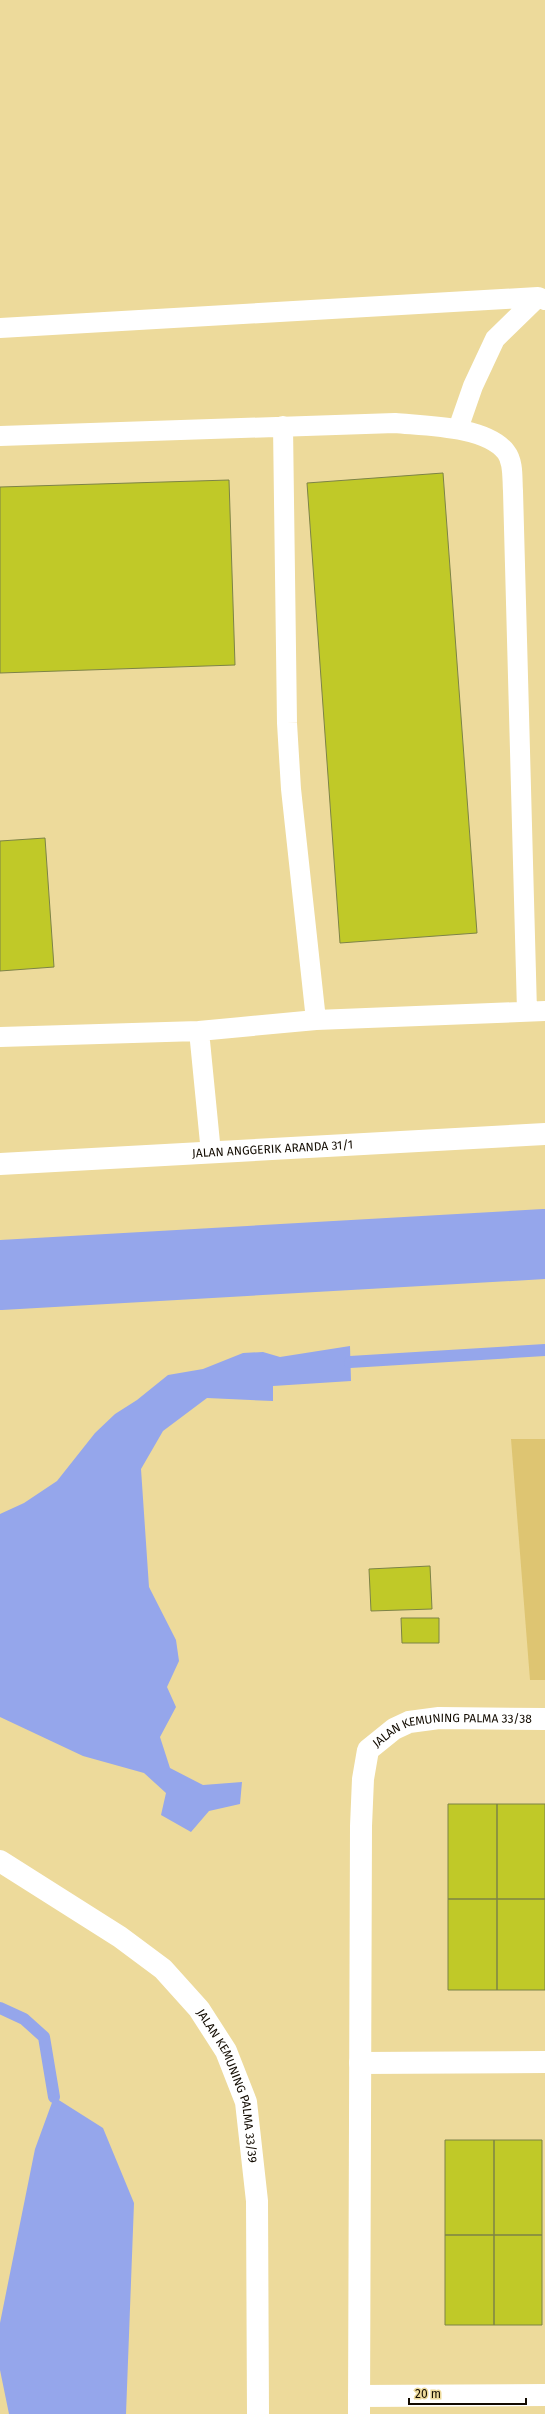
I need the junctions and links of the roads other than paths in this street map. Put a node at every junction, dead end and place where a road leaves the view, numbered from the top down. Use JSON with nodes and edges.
{"nodes":[{"id":1,"x":542,"y":298,"type":"edge"},
{"id":2,"x":0,"y":328,"type":"edge"},
{"id":3,"x":283,"y":426,"type":"junction"},
{"id":4,"x":458,"y":429,"type":"junction"},
{"id":5,"x":0,"y":436,"type":"edge"},
{"id":6,"x":536,"y":1011,"type":"edge"},
{"id":7,"x":316,"y":1020,"type":"junction"},
{"id":8,"x":199,"y":1031,"type":"junction"},
{"id":9,"x":0,"y":1037,"type":"edge"},
{"id":10,"x":545,"y":1134,"type":"edge"},
{"id":11,"x":211,"y":1153,"type":"junction"},
{"id":12,"x":0,"y":1164,"type":"edge"},
{"id":13,"x":545,"y":1719,"type":"edge"},
{"id":14,"x":0,"y":1861,"type":"edge"},
{"id":15,"x":545,"y":2062,"type":"edge"},
{"id":16,"x":360,"y":2063,"type":"junction"},
{"id":17,"x":545,"y":2395,"type":"edge"},
{"id":18,"x":359,"y":2405,"type":"edge"},
{"id":19,"x":258,"y":2414,"type":"edge"}],
"edges":[{"from":1,"to":2,"type":"lane"},
{"from":1,"to":4,"type":"lane"},
{"from":3,"to":4,"type":"lane"},
{"from":3,"to":5,"type":"lane"},
{"from":3,"to":7,"type":"lane"},
{"from":4,"to":6,"type":"lane"},
{"from":6,"to":7,"type":"lane"},
{"from":7,"to":8,"type":"lane"},
{"from":8,"to":9,"type":"lane"},
{"from":8,"to":11,"type":"lane"},
{"from":10,"to":11,"type":"street","name":"JALAN ANGGERIK ARANDA 31/1"},
{"from":11,"to":12,"type":"street","name":"JALAN ANGGERIK ARANDA 31/1"},
{"from":13,"to":16,"type":"street","name":"JALAN KEMUNING PALMA 33/38"},
{"from":14,"to":19,"type":"street","name":"JALAN KEMUNING PALMA 33/39"},
{"from":15,"to":16,"type":"street"},
{"from":16,"to":18,"type":"street"},
{"from":17,"to":18,"type":"street"}]}
